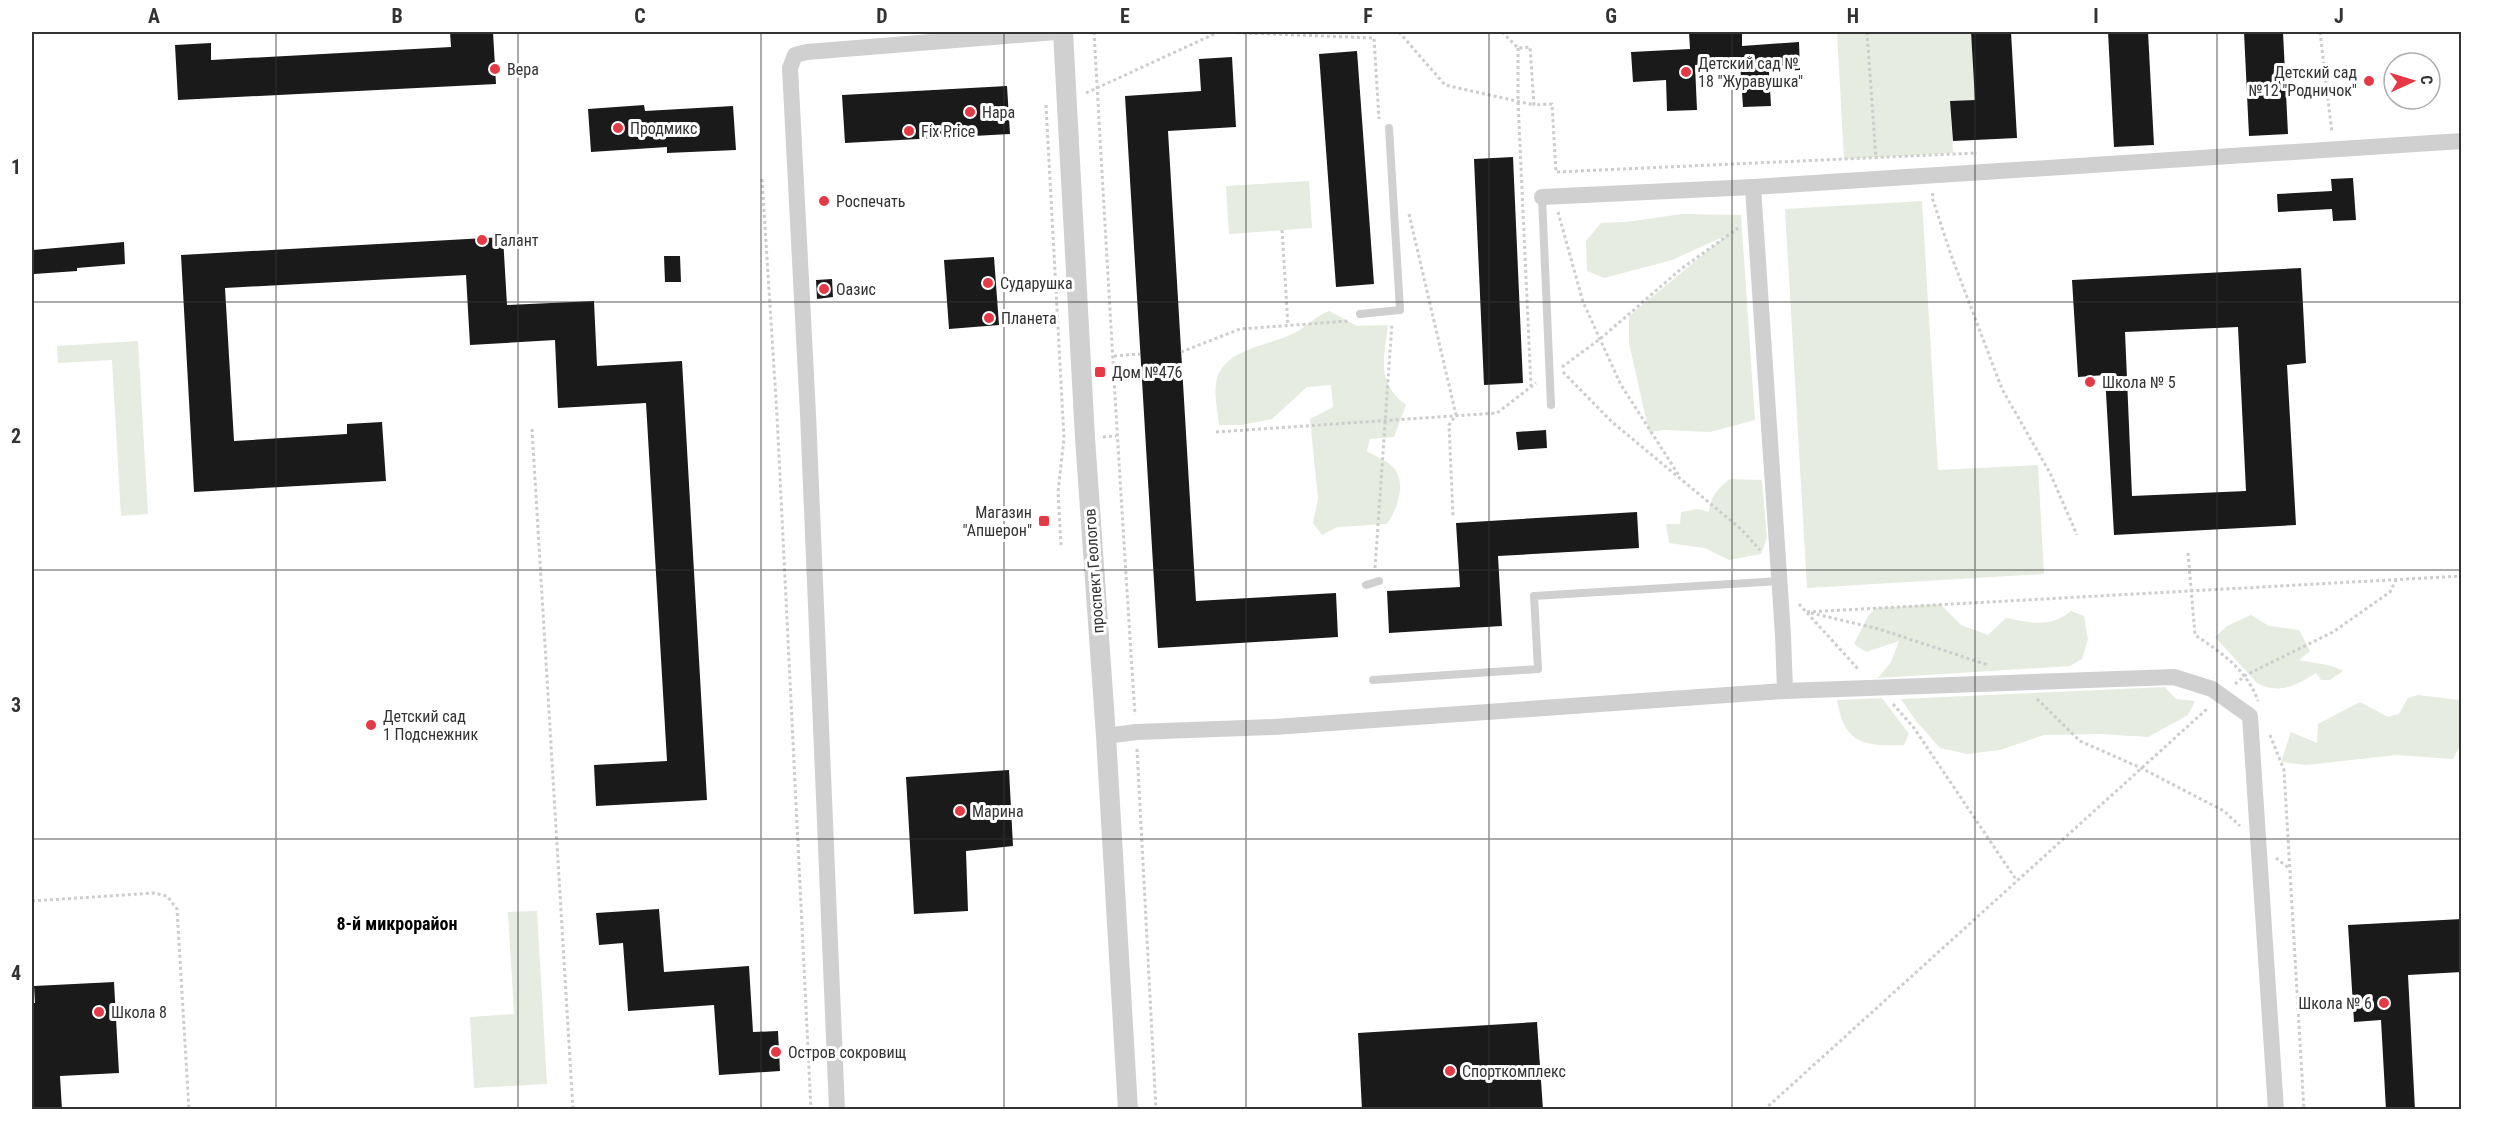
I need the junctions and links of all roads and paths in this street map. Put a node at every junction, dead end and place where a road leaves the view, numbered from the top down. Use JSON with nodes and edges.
{"nodes":[{"id":1,"x":1056,"y":32,"type":"edge"},
{"id":2,"x":1063,"y":32,"type":"edge"},
{"id":3,"x":1094,"y":32,"type":"edge"},
{"id":4,"x":1220,"y":32,"type":"edge"},
{"id":5,"x":1399,"y":32,"type":"edge"},
{"id":6,"x":1502,"y":32,"type":"edge"},
{"id":7,"x":1867,"y":32,"type":"edge"},
{"id":8,"x":2320,"y":32,"type":"edge"},
{"id":9,"x":1518,"y":48,"type":"junction"},
{"id":10,"x":1097,"y":87,"type":"junction"},
{"id":11,"x":1518,"y":101,"type":"junction"},
{"id":12,"x":1068,"y":102,"type":"junction"},
{"id":13,"x":1046,"y":105,"type":"dead end"},
{"id":14,"x":1534,"y":105,"type":"junction"},
{"id":15,"x":1379,"y":121,"type":"dead end"},
{"id":16,"x":1389,"y":128,"type":"dead end"},
{"id":17,"x":2332,"y":133,"type":"dead end"},
{"id":18,"x":2462,"y":141,"type":"edge"},
{"id":19,"x":1556,"y":172,"type":"dead end"},
{"id":20,"x":1928,"y":176,"type":"junction"},
{"id":21,"x":762,"y":179,"type":"dead end"},
{"id":22,"x":1879,"y":179,"type":"junction"},
{"id":23,"x":1753,"y":187,"type":"junction"},
{"id":24,"x":1548,"y":196,"type":"junction"},
{"id":25,"x":1408,"y":208,"type":"dead end"},
{"id":26,"x":1745,"y":222,"type":"dead end"},
{"id":27,"x":1282,"y":230,"type":"dead end"},
{"id":28,"x":1392,"y":310,"type":"junction"},
{"id":29,"x":1359,"y":317,"type":"joint"},
{"id":30,"x":1288,"y":326,"type":"junction"},
{"id":31,"x":1600,"y":339,"type":"junction"},
{"id":32,"x":1181,"y":352,"type":"dead end"},
{"id":33,"x":1140,"y":354,"type":"dead end"},
{"id":34,"x":1114,"y":356,"type":"junction"},
{"id":35,"x":1550,"y":373,"type":"junction"},
{"id":36,"x":1531,"y":387,"type":"junction"},
{"id":37,"x":1551,"y":405,"type":"dead end"},
{"id":38,"x":1456,"y":415,"type":"junction"},
{"id":39,"x":1385,"y":421,"type":"junction"},
{"id":40,"x":532,"y":429,"type":"dead end"},
{"id":41,"x":1216,"y":432,"type":"dead end"},
{"id":42,"x":1683,"y":481,"type":"junction"},
{"id":43,"x":1453,"y":516,"type":"dead end"},
{"id":44,"x":2077,"y":535,"type":"dead end"},
{"id":45,"x":1062,"y":546,"type":"dead end"},
{"id":46,"x":2188,"y":554,"type":"dead end"},
{"id":47,"x":1765,"y":555,"type":"dead end"},
{"id":48,"x":2462,"y":576,"type":"edge"},
{"id":49,"x":2396,"y":580,"type":"junction"},
{"id":50,"x":1780,"y":581,"type":"junction"},
{"id":51,"x":1373,"y":583,"type":"dead end"},
{"id":52,"x":2191,"y":591,"type":"junction"},
{"id":53,"x":1806,"y":612,"type":"junction"},
{"id":54,"x":1994,"y":667,"type":"dead end"},
{"id":55,"x":2246,"y":675,"type":"junction"},
{"id":56,"x":1373,"y":680,"type":"dead end"},
{"id":57,"x":2021,"y":683,"type":"junction"},
{"id":58,"x":1879,"y":688,"type":"junction"},
{"id":59,"x":1785,"y":691,"type":"junction"},
{"id":60,"x":2221,"y":696,"type":"junction"},
{"id":61,"x":2260,"y":706,"type":"dead end"},
{"id":62,"x":2268,"y":727,"type":"dead end"},
{"id":63,"x":1136,"y":732,"type":"junction"},
{"id":64,"x":1106,"y":736,"type":"junction"},
{"id":65,"x":2141,"y":768,"type":"junction"},
{"id":66,"x":2260,"y":844,"type":"junction"},
{"id":67,"x":2290,"y":870,"type":"junction"},
{"id":68,"x":2017,"y":881,"type":"junction"},
{"id":69,"x":32,"y":901,"type":"edge"},
{"id":70,"x":189,"y":1110,"type":"edge"},
{"id":71,"x":573,"y":1110,"type":"edge"},
{"id":72,"x":812,"y":1110,"type":"edge"},
{"id":73,"x":837,"y":1110,"type":"edge"},
{"id":74,"x":1128,"y":1110,"type":"edge"},
{"id":75,"x":1156,"y":1110,"type":"edge"},
{"id":76,"x":1764,"y":1110,"type":"edge"},
{"id":77,"x":2276,"y":1110,"type":"edge"},
{"id":78,"x":2304,"y":1110,"type":"edge"}],
"edges":[{"from":1,"to":73,"type":"street"},
{"from":2,"to":12,"type":"street","name":"проспект Геологов"},
{"from":3,"to":10,"type":"path"},
{"from":4,"to":10,"type":"path"},
{"from":4,"to":15,"type":"path"},
{"from":5,"to":11,"type":"path"},
{"from":6,"to":9,"type":"path"},
{"from":7,"to":22,"type":"path"},
{"from":8,"to":17,"type":"path"},
{"from":9,"to":11,"type":"path"},
{"from":9,"to":14,"type":"path"},
{"from":10,"to":12,"type":"path"},
{"from":10,"to":34,"type":"path"},
{"from":11,"to":14,"type":"path"},
{"from":11,"to":36,"type":"path"},
{"from":12,"to":64,"type":"street","name":"проспект Геологов"},
{"from":13,"to":45,"type":"path"},
{"from":14,"to":19,"type":"path"},
{"from":16,"to":28,"type":"lane"},
{"from":18,"to":20,"type":"street"},
{"from":20,"to":22,"type":"street"},
{"from":20,"to":44,"type":"path"},
{"from":21,"to":72,"type":"path"},
{"from":22,"to":23,"type":"street"},
{"from":23,"to":24,"type":"street"},
{"from":23,"to":50,"type":"street"},
{"from":24,"to":31,"type":"path"},
{"from":24,"to":35,"type":"lane"},
{"from":25,"to":38,"type":"path"},
{"from":26,"to":31,"type":"path"},
{"from":27,"to":30,"type":"path"},
{"from":28,"to":29,"type":"lane"},
{"from":28,"to":39,"type":"path"},
{"from":29,"to":30,"type":"path"},
{"from":30,"to":32,"type":"path"},
{"from":31,"to":42,"type":"path"},
{"from":31,"to":42,"type":"path"},
{"from":33,"to":34,"type":"path"},
{"from":34,"to":63,"type":"path"},
{"from":35,"to":36,"type":"path"},
{"from":35,"to":37,"type":"lane"},
{"from":36,"to":38,"type":"path"},
{"from":38,"to":39,"type":"path"},
{"from":38,"to":43,"type":"path"},
{"from":39,"to":41,"type":"path"},
{"from":39,"to":51,"type":"path"},
{"from":40,"to":71,"type":"path"},
{"from":42,"to":47,"type":"path"},
{"from":46,"to":52,"type":"path"},
{"from":48,"to":49,"type":"path"},
{"from":49,"to":52,"type":"path"},
{"from":49,"to":55,"type":"path"},
{"from":50,"to":53,"type":"path"},
{"from":50,"to":56,"type":"lane"},
{"from":50,"to":59,"type":"street"},
{"from":52,"to":53,"type":"path"},
{"from":52,"to":55,"type":"path"},
{"from":53,"to":54,"type":"path"},
{"from":53,"to":58,"type":"path"},
{"from":55,"to":60,"type":"path"},
{"from":55,"to":61,"type":"path"},
{"from":57,"to":58,"type":"street"},
{"from":57,"to":60,"type":"street"},
{"from":57,"to":65,"type":"path"},
{"from":58,"to":59,"type":"street"},
{"from":58,"to":68,"type":"path"},
{"from":59,"to":63,"type":"street"},
{"from":60,"to":65,"type":"path"},
{"from":60,"to":66,"type":"street"},
{"from":62,"to":67,"type":"path"},
{"from":63,"to":64,"type":"street"},
{"from":63,"to":75,"type":"path"},
{"from":64,"to":74,"type":"street","name":"проспект Геологов"},
{"from":65,"to":66,"type":"path"},
{"from":65,"to":68,"type":"path"},
{"from":66,"to":67,"type":"path"},
{"from":66,"to":77,"type":"street"},
{"from":67,"to":78,"type":"path"},
{"from":68,"to":76,"type":"path"},
{"from":69,"to":70,"type":"path"}]}
